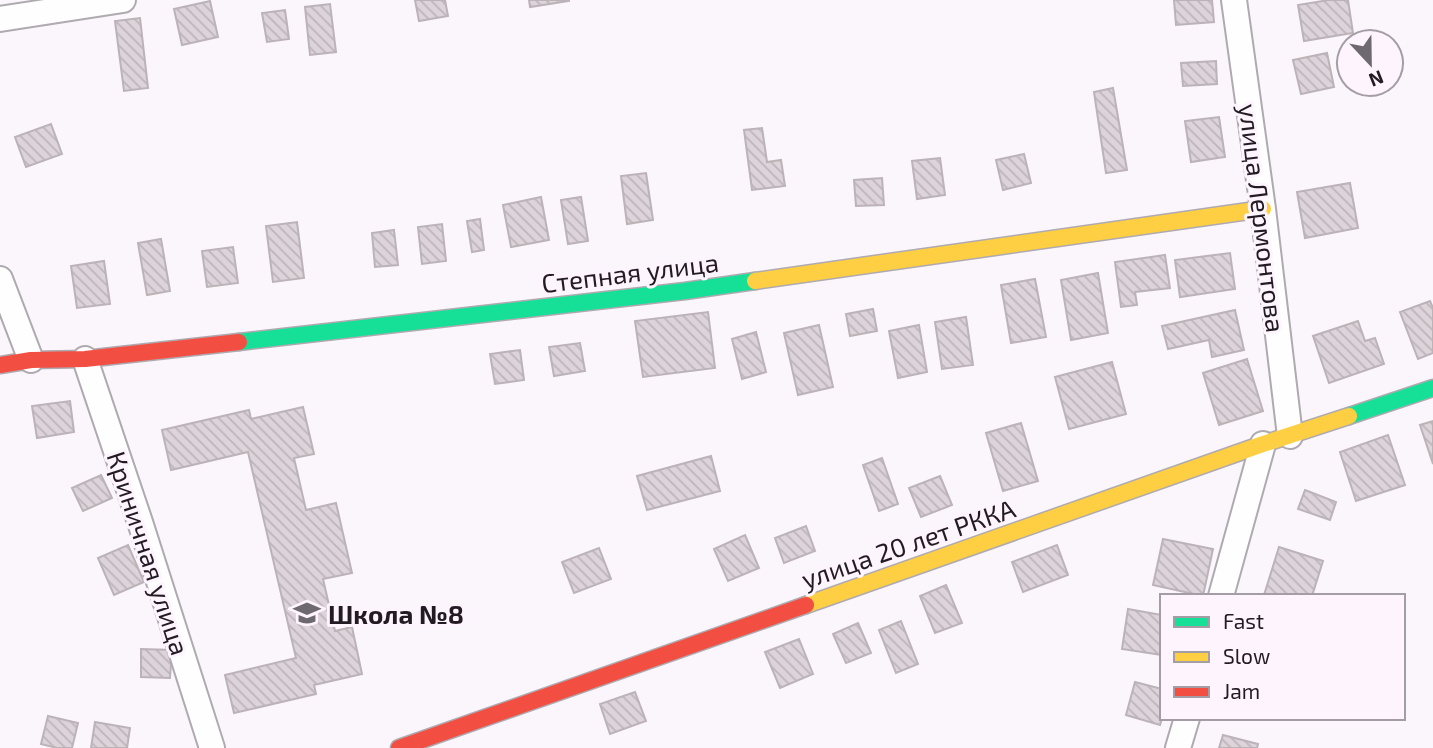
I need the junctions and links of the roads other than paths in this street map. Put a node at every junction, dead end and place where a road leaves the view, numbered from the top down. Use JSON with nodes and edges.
{"nodes":[{"id":1,"x":123,"y":0,"type":"edge"},
{"id":2,"x":1234,"y":0,"type":"edge"},
{"id":3,"x":0,"y":19,"type":"edge"},
{"id":4,"x":1263,"y":209,"type":"junction"},
{"id":5,"x":0,"y":279,"type":"edge"},
{"id":6,"x":85,"y":359,"type":"junction"},
{"id":7,"x":31,"y":360,"type":"junction"},
{"id":8,"x":0,"y":365,"type":"edge"},
{"id":9,"x":1433,"y":388,"type":"edge"},
{"id":10,"x":1290,"y":436,"type":"junction"},
{"id":11,"x":1263,"y":444,"type":"junction"},
{"id":12,"x":1222,"y":594,"type":"edge"},
{"id":13,"x":1186,"y":720,"type":"edge"},
{"id":14,"x":212,"y":748,"type":"edge"},
{"id":15,"x":399,"y":748,"type":"edge"},
{"id":16,"x":1178,"y":748,"type":"edge"}],
"edges":[{"from":1,"to":3,"type":"street"},
{"from":2,"to":4,"type":"street","name":"улица Лермонтова"},
{"from":4,"to":6,"type":"street","name":"Степная улица"},
{"from":4,"to":10,"type":"street","name":"улица Лермонтова"},
{"from":5,"to":7,"type":"street"},
{"from":6,"to":7,"type":"street","name":"Степная улица"},
{"from":6,"to":14,"type":"street","name":"Криничная улица"},
{"from":7,"to":8,"type":"street","name":"Степная улица"},
{"from":9,"to":10,"type":"street","name":"улица 20 лет РККА"},
{"from":10,"to":11,"type":"street","name":"улица 20 лет РККА"},
{"from":11,"to":12,"type":"street"},
{"from":11,"to":15,"type":"street","name":"улица 20 лет РККА"},
{"from":13,"to":16,"type":"street"}]}
